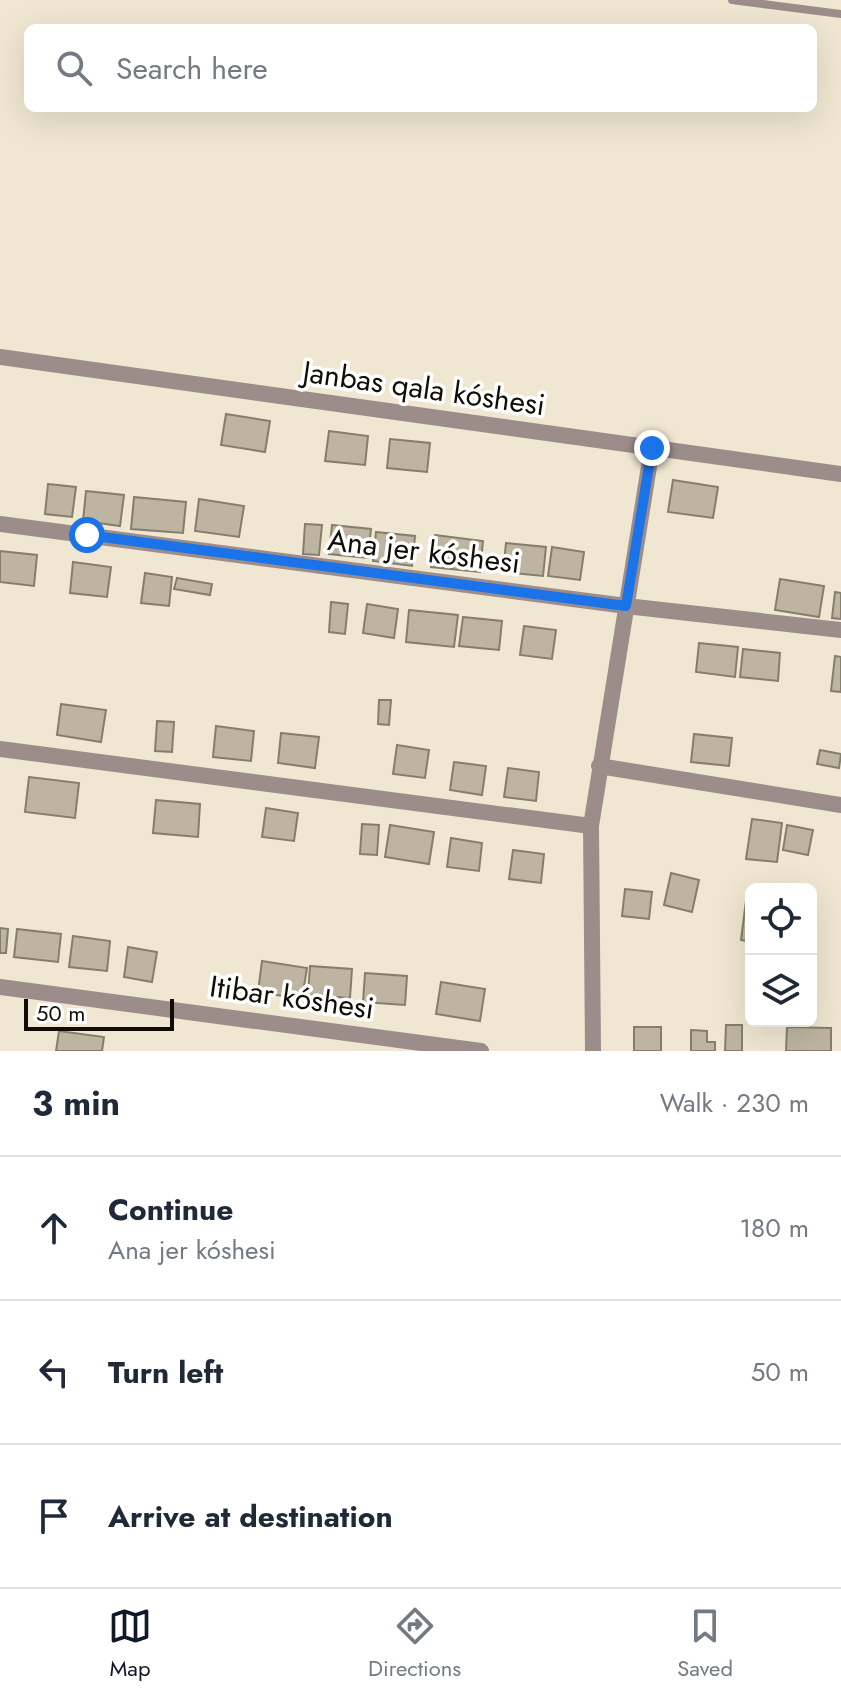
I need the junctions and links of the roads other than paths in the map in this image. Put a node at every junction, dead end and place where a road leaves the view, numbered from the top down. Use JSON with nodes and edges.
{"nodes":[{"id":1,"x":732,"y":0,"type":"edge"},
{"id":2,"x":841,"y":14,"type":"edge"},
{"id":3,"x":0,"y":357,"type":"edge"},
{"id":4,"x":652,"y":448,"type":"junction"},
{"id":5,"x":841,"y":474,"type":"edge"},
{"id":6,"x":0,"y":524,"type":"edge"},
{"id":7,"x":626,"y":606,"type":"junction"},
{"id":8,"x":841,"y":630,"type":"edge"},
{"id":9,"x":0,"y":749,"type":"edge"},
{"id":10,"x":599,"y":766,"type":"junction"},
{"id":11,"x":841,"y":805,"type":"edge"},
{"id":12,"x":591,"y":826,"type":"junction"},
{"id":13,"x":0,"y":987,"type":"edge"},
{"id":14,"x":481,"y":1051,"type":"edge"},
{"id":15,"x":593,"y":1051,"type":"edge"}],
"edges":[{"from":1,"to":2,"type":"lane"},
{"from":3,"to":4,"type":"street","name":"Janbas qala kóshesi"},
{"from":4,"to":5,"type":"street","name":"Janbas qala kóshesi"},
{"from":4,"to":7,"type":"street"},
{"from":6,"to":7,"type":"street","name":"Ana jer kóshesi"},
{"from":7,"to":8,"type":"street","name":"Ana jer kóshesi"},
{"from":7,"to":10,"type":"street"},
{"from":9,"to":12,"type":"street"},
{"from":10,"to":11,"type":"street"},
{"from":10,"to":12,"type":"street"},
{"from":12,"to":15,"type":"street"},
{"from":13,"to":14,"type":"street","name":"Itibar kóshesi"}]}
